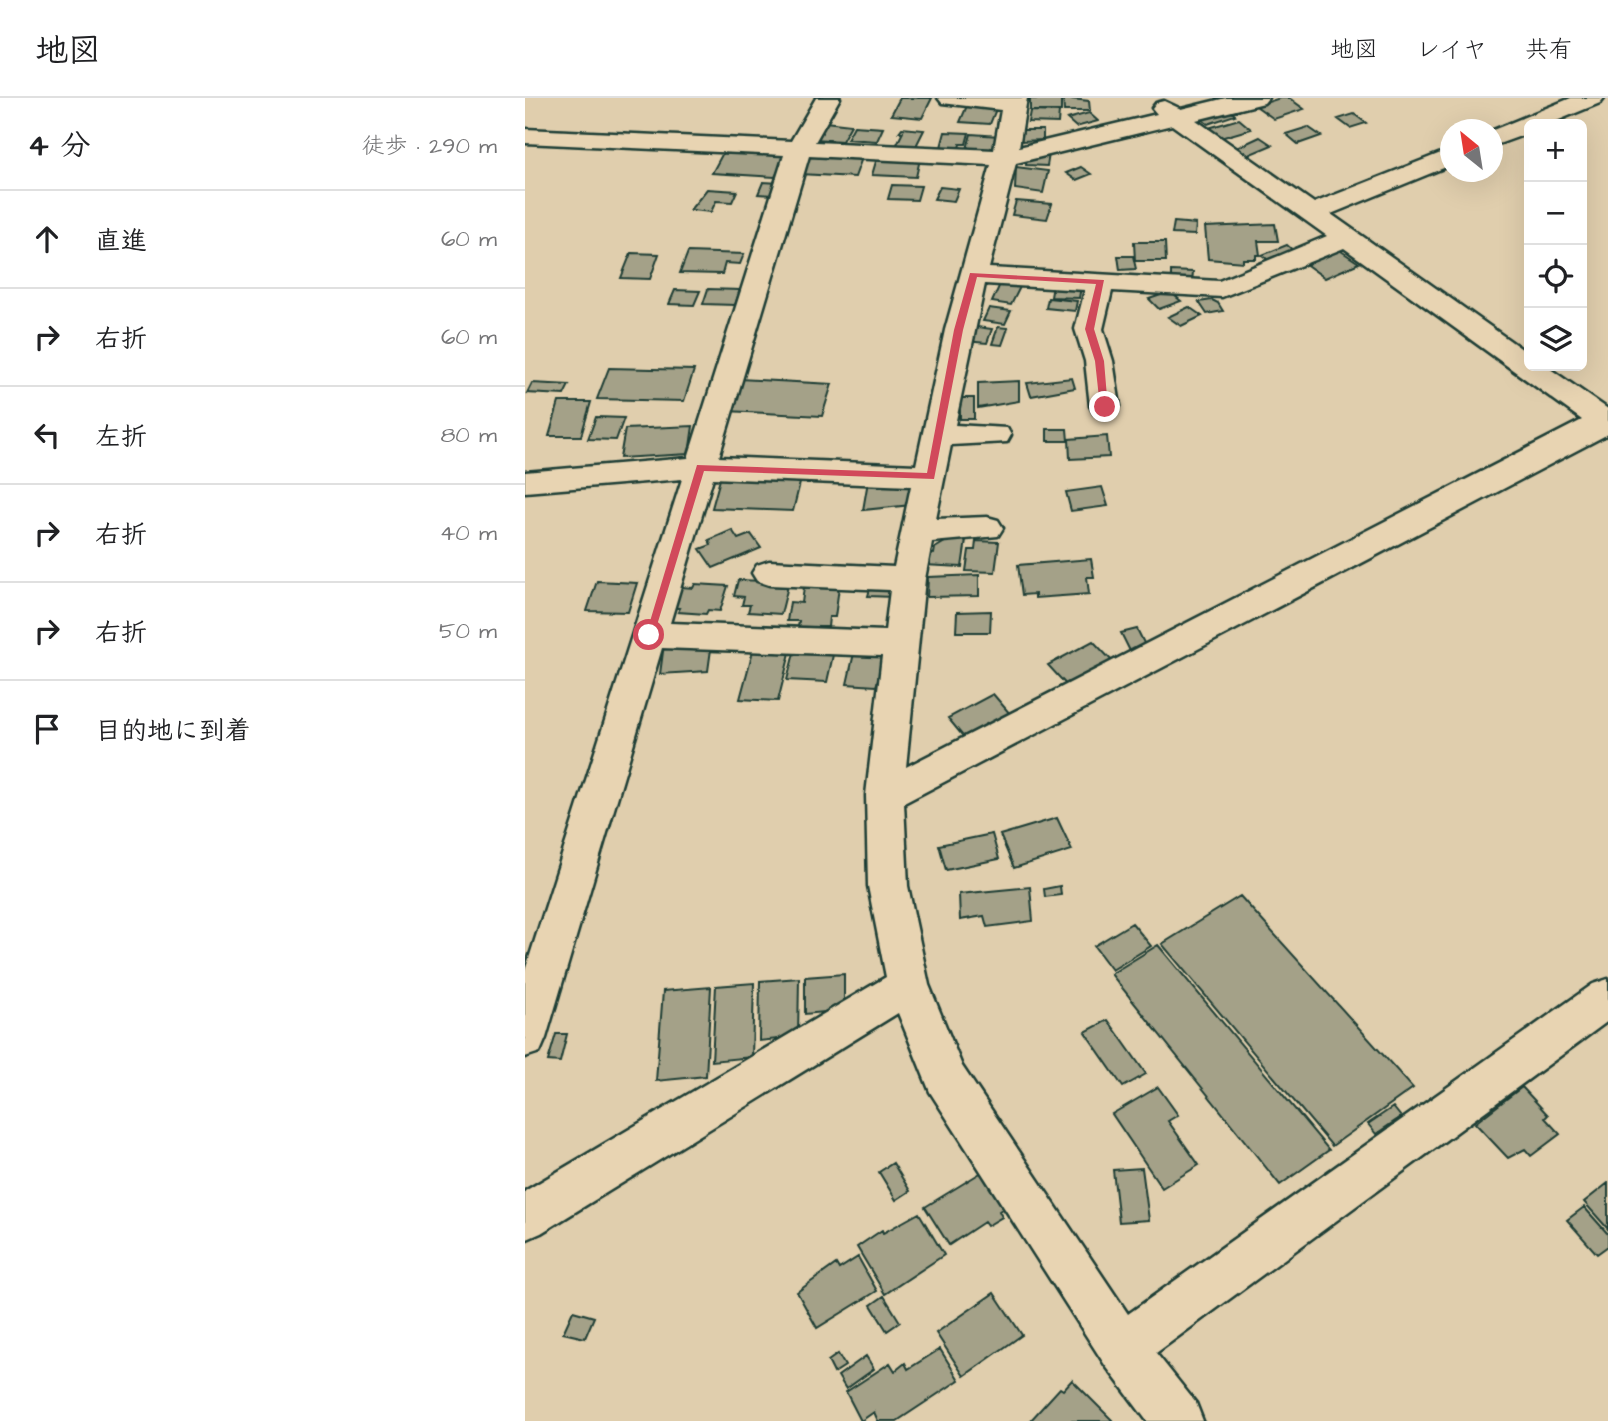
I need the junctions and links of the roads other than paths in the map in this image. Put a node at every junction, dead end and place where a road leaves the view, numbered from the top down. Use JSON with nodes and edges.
{"nodes":[{"id":1,"x":828,"y":98,"type":"edge"},
{"id":2,"x":950,"y":98,"type":"edge"},
{"id":3,"x":1150,"y":98,"type":"edge"},
{"id":4,"x":1256,"y":98,"type":"edge"},
{"id":5,"x":1592,"y":98,"type":"edge"},
{"id":6,"x":1014,"y":101,"type":"edge"},
{"id":7,"x":1177,"y":118,"type":"junction"},
{"id":8,"x":1503,"y":135,"type":"edge"},
{"id":9,"x":525,"y":136,"type":"edge"},
{"id":10,"x":799,"y":148,"type":"junction"},
{"id":11,"x":1005,"y":158,"type":"junction"},
{"id":12,"x":1440,"y":161,"type":"edge"},
{"id":13,"x":1311,"y":214,"type":"junction"},
{"id":14,"x":1346,"y":238,"type":"junction"},
{"id":15,"x":973,"y":275,"type":"junction"},
{"id":16,"x":1101,"y":282,"type":"junction"},
{"id":17,"x":1105,"y":407,"type":"dead end"},
{"id":18,"x":1607,"y":421,"type":"edge"},
{"id":19,"x":937,"y":435,"type":"junction"},
{"id":20,"x":996,"y":435,"type":"dead end"},
{"id":21,"x":701,"y":467,"type":"junction"},
{"id":22,"x":931,"y":476,"type":"junction"},
{"id":23,"x":525,"y":482,"type":"edge"},
{"id":24,"x":987,"y":528,"type":"dead end"},
{"id":25,"x":919,"y":531,"type":"junction"},
{"id":26,"x":769,"y":573,"type":"dead end"},
{"id":27,"x":908,"y":579,"type":"junction"},
{"id":28,"x":649,"y":635,"type":"junction"},
{"id":29,"x":900,"y":644,"type":"junction"},
{"id":30,"x":885,"y":795,"type":"junction"},
{"id":31,"x":908,"y":985,"type":"junction"},
{"id":32,"x":1608,"y":997,"type":"edge"},
{"id":33,"x":528,"y":1017,"type":"edge"},
{"id":34,"x":525,"y":1217,"type":"edge"},
{"id":35,"x":1122,"y":1348,"type":"junction"},
{"id":36,"x":1178,"y":1421,"type":"edge"}],
"edges":[{"from":1,"to":10,"type":"street"},
{"from":2,"to":6,"type":"street"},
{"from":3,"to":7,"type":"street"},
{"from":4,"to":7,"type":"street"},
{"from":5,"to":8,"type":"street"},
{"from":6,"to":11,"type":"street"},
{"from":7,"to":11,"type":"street"},
{"from":7,"to":13,"type":"street"},
{"from":9,"to":10,"type":"street"},
{"from":10,"to":11,"type":"street"},
{"from":10,"to":21,"type":"street"},
{"from":11,"to":15,"type":"street"},
{"from":12,"to":13,"type":"street"},
{"from":13,"to":14,"type":"street"},
{"from":14,"to":16,"type":"street"},
{"from":14,"to":18,"type":"street"},
{"from":15,"to":16,"type":"street"},
{"from":15,"to":19,"type":"street"},
{"from":16,"to":17,"type":"street"},
{"from":18,"to":30,"type":"street"},
{"from":19,"to":20,"type":"street"},
{"from":19,"to":22,"type":"street"},
{"from":21,"to":22,"type":"street"},
{"from":21,"to":23,"type":"street"},
{"from":21,"to":28,"type":"street"},
{"from":22,"to":25,"type":"street"},
{"from":24,"to":25,"type":"street"},
{"from":25,"to":27,"type":"street"},
{"from":26,"to":27,"type":"street"},
{"from":27,"to":29,"type":"street"},
{"from":28,"to":29,"type":"street"},
{"from":28,"to":33,"type":"street"},
{"from":29,"to":30,"type":"street"},
{"from":30,"to":31,"type":"street"},
{"from":31,"to":34,"type":"street"},
{"from":31,"to":35,"type":"street"},
{"from":32,"to":35,"type":"street"},
{"from":35,"to":36,"type":"street"}]}
